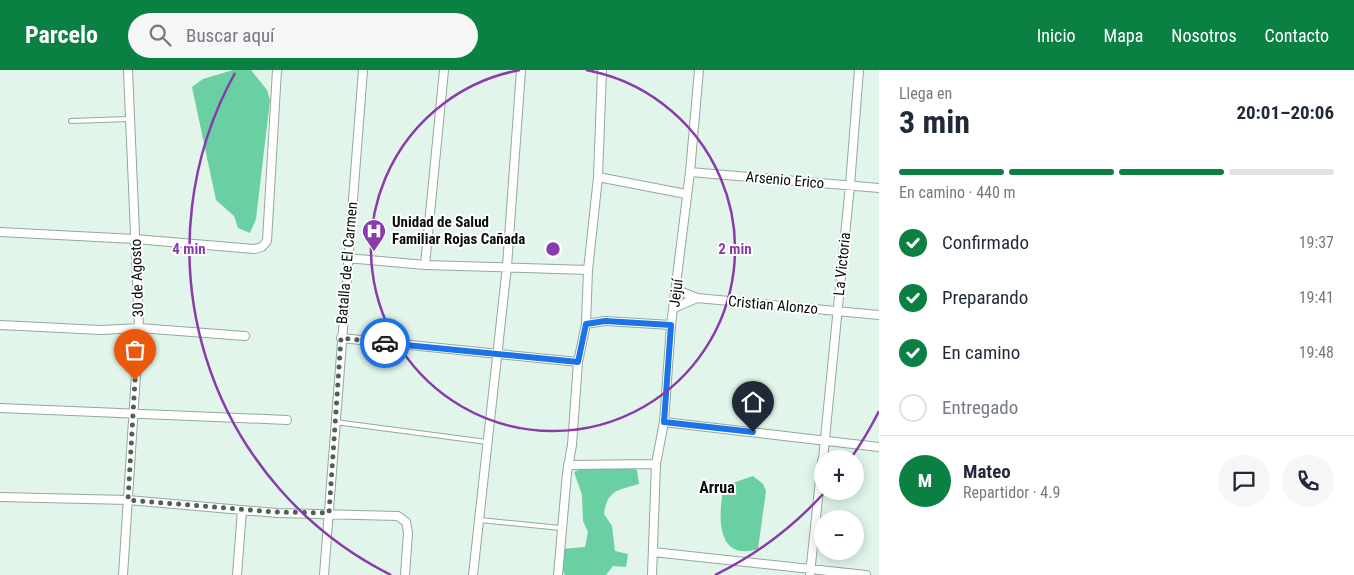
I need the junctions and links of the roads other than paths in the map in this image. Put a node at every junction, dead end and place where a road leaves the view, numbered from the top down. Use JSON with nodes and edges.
{"nodes":[{"id":1,"x":128,"y":70,"type":"edge"},
{"id":2,"x":277,"y":70,"type":"edge"},
{"id":3,"x":363,"y":70,"type":"edge"},
{"id":4,"x":444,"y":70,"type":"edge"},
{"id":5,"x":522,"y":70,"type":"edge"},
{"id":6,"x":602,"y":70,"type":"edge"},
{"id":7,"x":699,"y":70,"type":"edge"},
{"id":8,"x":859,"y":70,"type":"edge"},
{"id":9,"x":129,"y":118,"type":"junction"},
{"id":10,"x":71,"y":122,"type":"dead end"},
{"id":11,"x":690,"y":172,"type":"junction"},
{"id":12,"x":598,"y":177,"type":"junction"},
{"id":13,"x":850,"y":185,"type":"junction"},
{"id":14,"x":879,"y":188,"type":"edge"},
{"id":15,"x":686,"y":194,"type":"junction"},
{"id":16,"x":0,"y":232,"type":"edge"},
{"id":17,"x":135,"y":239,"type":"junction"},
{"id":18,"x":347,"y":258,"type":"junction"},
{"id":19,"x":425,"y":264,"type":"junction"},
{"id":20,"x":507,"y":266,"type":"junction"},
{"id":21,"x":588,"y":270,"type":"junction"},
{"id":22,"x":677,"y":290,"type":"junction"},
{"id":23,"x":697,"y":298,"type":"junction"},
{"id":24,"x":674,"y":308,"type":"junction"},
{"id":25,"x":837,"y":310,"type":"junction"},
{"id":26,"x":879,"y":315,"type":"edge"},
{"id":27,"x":586,"y":324,"type":"junction"},
{"id":28,"x":0,"y":325,"type":"edge"},
{"id":29,"x":671,"y":325,"type":"junction"},
{"id":30,"x":139,"y":328,"type":"junction"},
{"id":31,"x":245,"y":336,"type":"dead end"},
{"id":32,"x":341,"y":338,"type":"junction"},
{"id":33,"x":497,"y":354,"type":"junction"},
{"id":34,"x":578,"y":362,"type":"junction"},
{"id":35,"x":0,"y":408,"type":"edge"},
{"id":36,"x":133,"y":415,"type":"junction"},
{"id":37,"x":286,"y":420,"type":"dead end"},
{"id":38,"x":334,"y":422,"type":"junction"},
{"id":39,"x":664,"y":422,"type":"junction"},
{"id":40,"x":825,"y":441,"type":"junction"},
{"id":41,"x":487,"y":442,"type":"junction"},
{"id":42,"x":879,"y":447,"type":"edge"},
{"id":43,"x":824,"y":450,"type":"edge"},
{"id":44,"x":656,"y":464,"type":"junction"},
{"id":45,"x":568,"y":465,"type":"junction"},
{"id":46,"x":0,"y":497,"type":"edge"},
{"id":47,"x":128,"y":500,"type":"junction"},
{"id":48,"x":818,"y":500,"type":"edge"},
{"id":49,"x":242,"y":510,"type":"junction"},
{"id":50,"x":329,"y":513,"type":"junction"},
{"id":51,"x":479,"y":520,"type":"junction"},
{"id":52,"x":562,"y":528,"type":"junction"},
{"id":53,"x":653,"y":552,"type":"junction"},
{"id":54,"x":810,"y":572,"type":"edge"},
{"id":55,"x":123,"y":575,"type":"edge"},
{"id":56,"x":237,"y":575,"type":"edge"},
{"id":57,"x":324,"y":575,"type":"edge"},
{"id":58,"x":405,"y":575,"type":"edge"},
{"id":59,"x":473,"y":575,"type":"edge"},
{"id":60,"x":558,"y":575,"type":"edge"},
{"id":61,"x":652,"y":575,"type":"edge"},
{"id":62,"x":866,"y":575,"type":"edge"}],
"edges":[{"from":1,"to":9,"type":"street","name":"30 de Agosto"},
{"from":2,"to":17,"type":"street"},
{"from":3,"to":18,"type":"street","name":"Batalla de El Carmen"},
{"from":4,"to":19,"type":"street"},
{"from":5,"to":20,"type":"street"},
{"from":6,"to":12,"type":"street"},
{"from":7,"to":11,"type":"street","name":"Jejuí"},
{"from":8,"to":13,"type":"street","name":"La Victoria"},
{"from":9,"to":10,"type":"lane"},
{"from":9,"to":17,"type":"street","name":"30 de Agosto"},
{"from":11,"to":13,"type":"street","name":"Arsenio Erico"},
{"from":11,"to":15,"type":"street","name":"Jejuí"},
{"from":12,"to":15,"type":"street"},
{"from":12,"to":21,"type":"street"},
{"from":13,"to":14,"type":"street","name":"Arsenio Erico"},
{"from":13,"to":25,"type":"street","name":"La Victoria"},
{"from":15,"to":22,"type":"street","name":"Jejuí"},
{"from":16,"to":17,"type":"street"},
{"from":17,"to":30,"type":"street","name":"30 de Agosto"},
{"from":18,"to":19,"type":"street"},
{"from":18,"to":32,"type":"street","name":"Batalla de El Carmen"},
{"from":19,"to":20,"type":"street"},
{"from":20,"to":21,"type":"street"},
{"from":20,"to":33,"type":"street"},
{"from":21,"to":27,"type":"street"},
{"from":22,"to":23,"type":"street","name":"Cristian Alonzo"},
{"from":22,"to":24,"type":"street","name":"Jejuí"},
{"from":23,"to":24,"type":"street","name":"Cristian Alonzo"},
{"from":23,"to":25,"type":"street","name":"Cristian Alonzo"},
{"from":24,"to":29,"type":"street","name":"Jejuí"},
{"from":25,"to":26,"type":"street","name":"Cristian Alonzo"},
{"from":25,"to":40,"type":"street","name":"La Victoria"},
{"from":27,"to":29,"type":"street"},
{"from":27,"to":34,"type":"street"},
{"from":28,"to":30,"type":"street"},
{"from":29,"to":39,"type":"street","name":"Jejuí"},
{"from":30,"to":31,"type":"street"},
{"from":30,"to":36,"type":"street","name":"30 de Agosto"},
{"from":32,"to":33,"type":"street"},
{"from":32,"to":38,"type":"street","name":"Batalla de El Carmen"},
{"from":33,"to":34,"type":"street"},
{"from":33,"to":41,"type":"street"},
{"from":34,"to":45,"type":"street"},
{"from":35,"to":36,"type":"street"},
{"from":36,"to":37,"type":"street"},
{"from":36,"to":47,"type":"street","name":"30 de Agosto"},
{"from":38,"to":41,"type":"lane"},
{"from":38,"to":50,"type":"street","name":"Batalla de El Carmen"},
{"from":39,"to":40,"type":"street"},
{"from":39,"to":44,"type":"street","name":"Jejuí"},
{"from":40,"to":42,"type":"street"},
{"from":40,"to":43,"type":"street","name":"La Victoria"},
{"from":41,"to":51,"type":"street"},
{"from":44,"to":45,"type":"street"},
{"from":44,"to":53,"type":"street","name":"Jejuí"},
{"from":45,"to":52,"type":"street"},
{"from":46,"to":47,"type":"street"},
{"from":47,"to":49,"type":"street"},
{"from":47,"to":55,"type":"street","name":"30 de Agosto"},
{"from":48,"to":54,"type":"street","name":"La Victoria"},
{"from":49,"to":50,"type":"street"},
{"from":49,"to":56,"type":"street"},
{"from":50,"to":57,"type":"street","name":"Batalla de El Carmen"},
{"from":50,"to":58,"type":"street"},
{"from":51,"to":52,"type":"lane"},
{"from":51,"to":59,"type":"street"},
{"from":52,"to":60,"type":"street"},
{"from":53,"to":54,"type":"street"},
{"from":53,"to":61,"type":"street","name":"Jejuí"},
{"from":54,"to":62,"type":"street"}]}
